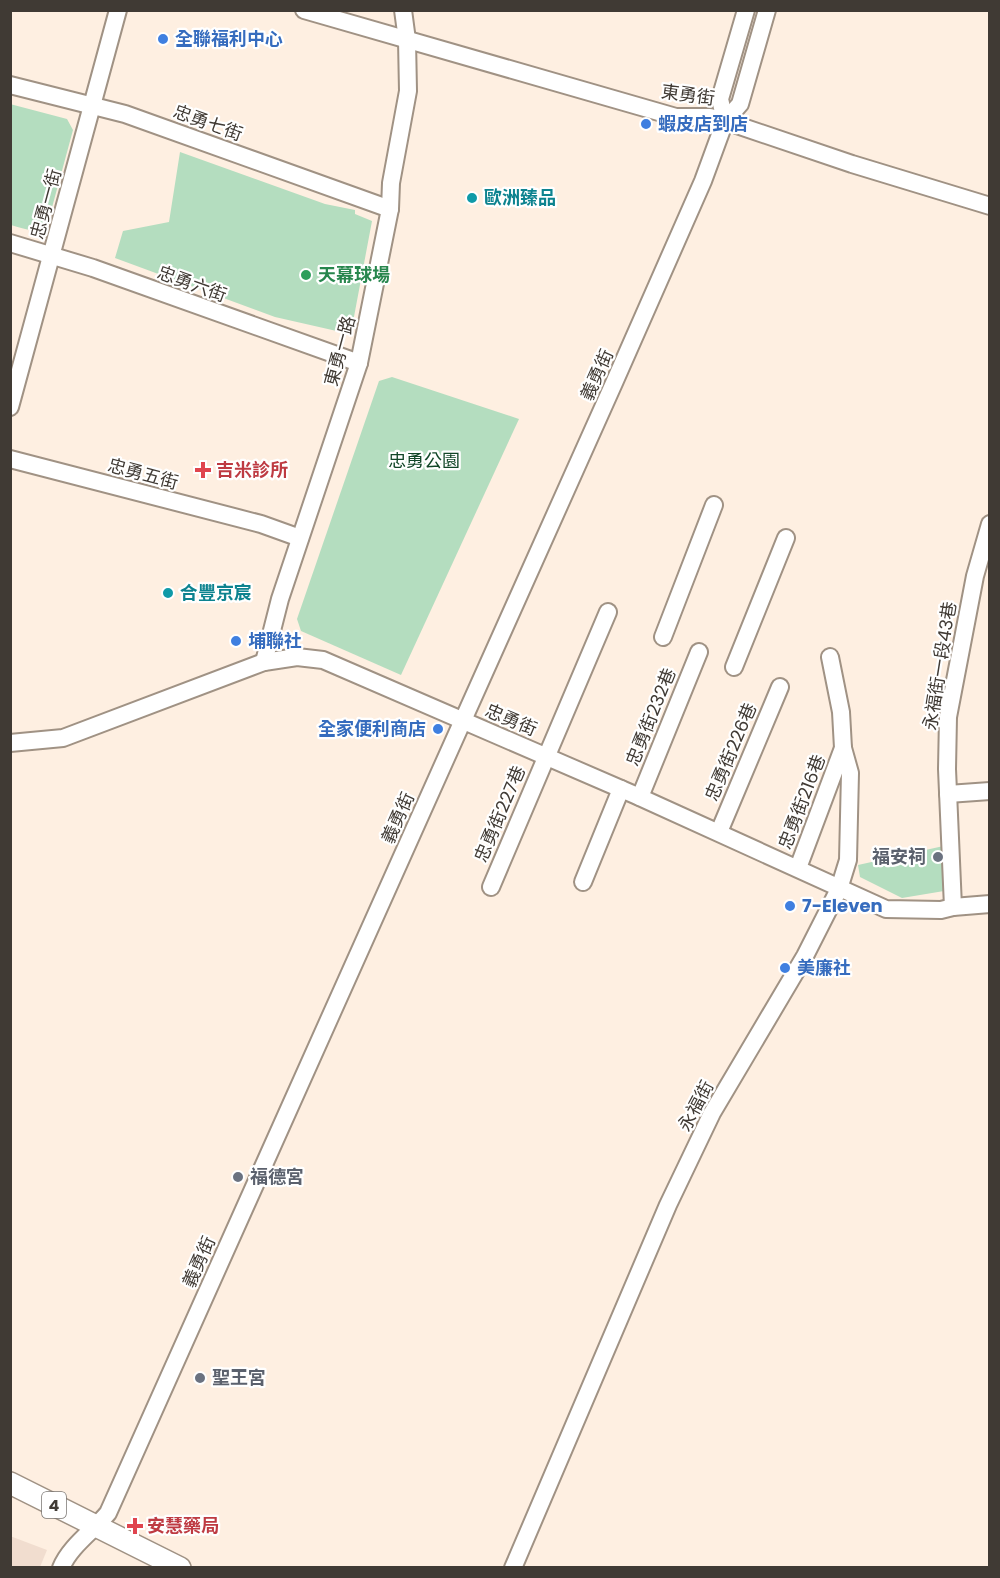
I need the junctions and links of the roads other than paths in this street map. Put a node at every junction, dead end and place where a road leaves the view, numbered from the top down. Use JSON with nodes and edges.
{"nodes":[{"id":1,"x":118,"y":10,"type":"edge"},
{"id":2,"x":304,"y":10,"type":"edge"},
{"id":3,"x":403,"y":10,"type":"edge"},
{"id":4,"x":746,"y":10,"type":"edge"},
{"id":5,"x":767,"y":10,"type":"edge"},
{"id":6,"x":407,"y":40,"type":"junction"},
{"id":7,"x":10,"y":85,"type":"edge"},
{"id":8,"x":93,"y":106,"type":"junction"},
{"id":9,"x":725,"y":121,"type":"junction"},
{"id":10,"x":990,"y":206,"type":"edge"},
{"id":11,"x":390,"y":208,"type":"junction"},
{"id":12,"x":10,"y":243,"type":"edge"},
{"id":13,"x":52,"y":256,"type":"junction"},
{"id":14,"x":359,"y":363,"type":"junction"},
{"id":15,"x":10,"y":407,"type":"edge"},
{"id":16,"x":10,"y":459,"type":"edge"},
{"id":17,"x":714,"y":505,"type":"dead end"},
{"id":18,"x":990,"y":524,"type":"edge"},
{"id":19,"x":300,"y":538,"type":"junction"},
{"id":20,"x":786,"y":538,"type":"dead end"},
{"id":21,"x":608,"y":612,"type":"dead end"},
{"id":22,"x":663,"y":637,"type":"dead end"},
{"id":23,"x":699,"y":652,"type":"dead end"},
{"id":24,"x":830,"y":657,"type":"dead end"},
{"id":25,"x":264,"y":662,"type":"junction"},
{"id":26,"x":734,"y":667,"type":"dead end"},
{"id":27,"x":780,"y":687,"type":"dead end"},
{"id":28,"x":463,"y":721,"type":"junction"},
{"id":29,"x":10,"y":743,"type":"edge"},
{"id":30,"x":843,"y":748,"type":"junction"},
{"id":31,"x":546,"y":756,"type":"junction"},
{"id":32,"x":621,"y":789,"type":"junction"},
{"id":33,"x":990,"y":791,"type":"edge"},
{"id":34,"x":948,"y":794,"type":"junction"},
{"id":35,"x":640,"y":797,"type":"junction"},
{"id":36,"x":718,"y":832,"type":"junction"},
{"id":37,"x":798,"y":868,"type":"junction"},
{"id":38,"x":583,"y":882,"type":"dead end"},
{"id":39,"x":491,"y":887,"type":"dead end"},
{"id":40,"x":839,"y":889,"type":"junction"},
{"id":41,"x":990,"y":904,"type":"edge"},
{"id":42,"x":953,"y":906,"type":"junction"},
{"id":43,"x":10,"y":1483,"type":"edge"},
{"id":44,"x":97,"y":1527,"type":"junction"},
{"id":45,"x":61,"y":1568,"type":"edge"},
{"id":46,"x":180,"y":1568,"type":"edge"},
{"id":47,"x":513,"y":1568,"type":"edge"}],
"edges":[{"from":1,"to":8,"type":"street","name":"忠勇一街"},
{"from":2,"to":6,"type":"street","name":"東勇街"},
{"from":3,"to":6,"type":"street"},
{"from":4,"to":9,"type":"street"},
{"from":5,"to":9,"type":"street"},
{"from":6,"to":9,"type":"street","name":"東勇街"},
{"from":6,"to":11,"type":"street","name":"東勇一路"},
{"from":7,"to":8,"type":"street","name":"忠勇七街"},
{"from":8,"to":11,"type":"street","name":"忠勇七街"},
{"from":8,"to":13,"type":"street","name":"忠勇一街"},
{"from":9,"to":10,"type":"street","name":"東勇街"},
{"from":9,"to":28,"type":"street","name":"義勇街"},
{"from":11,"to":14,"type":"street","name":"東勇一路"},
{"from":12,"to":13,"type":"street","name":"忠勇六街"},
{"from":13,"to":14,"type":"street","name":"忠勇六街"},
{"from":13,"to":15,"type":"street","name":"忠勇一街"},
{"from":14,"to":19,"type":"street","name":"東勇一路"},
{"from":16,"to":19,"type":"street","name":"忠勇五街"},
{"from":17,"to":22,"type":"street"},
{"from":18,"to":34,"type":"street","name":"永福街一段43巷"},
{"from":19,"to":25,"type":"street","name":"東勇一路"},
{"from":20,"to":26,"type":"street"},
{"from":21,"to":31,"type":"street","name":"忠勇街227巷"},
{"from":23,"to":35,"type":"street","name":"忠勇街232巷"},
{"from":24,"to":30,"type":"street","name":"永福街"},
{"from":25,"to":28,"type":"street","name":"忠勇街"},
{"from":25,"to":29,"type":"street","name":"忠勇街"},
{"from":27,"to":36,"type":"street","name":"忠勇街226巷"},
{"from":28,"to":31,"type":"street","name":"忠勇街"},
{"from":28,"to":44,"type":"street","name":"義勇街"},
{"from":30,"to":37,"type":"street","name":"忠勇街216巷"},
{"from":30,"to":40,"type":"street","name":"永福街"},
{"from":31,"to":32,"type":"street","name":"忠勇街"},
{"from":31,"to":39,"type":"street","name":"忠勇街227巷"},
{"from":32,"to":35,"type":"street","name":"忠勇街"},
{"from":32,"to":38,"type":"street"},
{"from":33,"to":34,"type":"street"},
{"from":34,"to":42,"type":"street","name":"永福街一段43巷"},
{"from":35,"to":36,"type":"street","name":"忠勇街"},
{"from":36,"to":37,"type":"street","name":"忠勇街"},
{"from":37,"to":40,"type":"street","name":"忠勇街"},
{"from":40,"to":42,"type":"street","name":"忠勇街"},
{"from":40,"to":47,"type":"street","name":"永福街"},
{"from":41,"to":42,"type":"street","name":"忠勇街"},
{"from":43,"to":44,"type":"main road","number":"4"},
{"from":44,"to":45,"type":"street","name":"義勇街"},
{"from":44,"to":46,"type":"main road","number":"4"}]}
